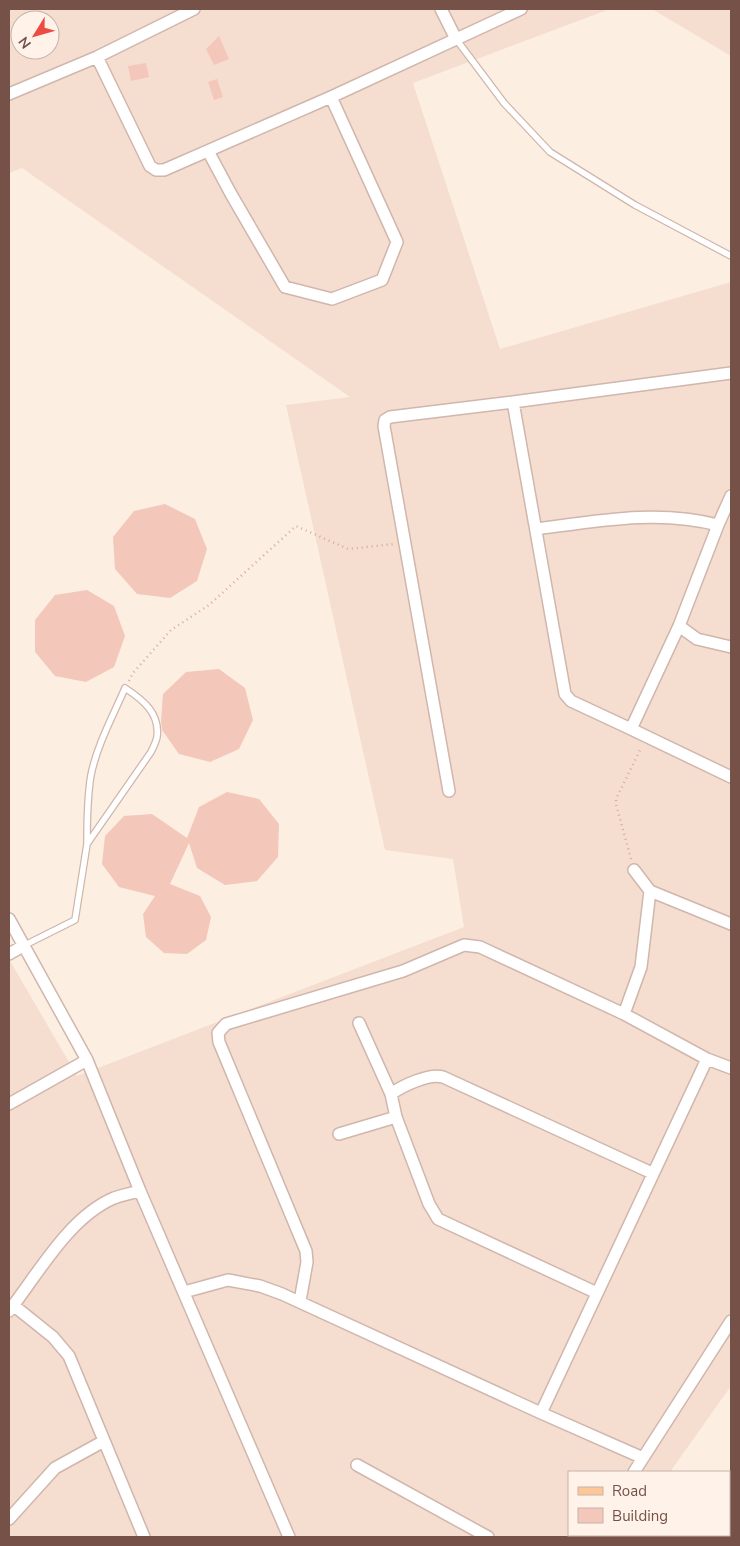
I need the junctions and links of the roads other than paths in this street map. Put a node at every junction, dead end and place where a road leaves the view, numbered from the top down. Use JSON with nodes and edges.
{"nodes":[{"id":1,"x":194,"y":9,"type":"edge"},
{"id":2,"x":442,"y":9,"type":"edge"},
{"id":3,"x":521,"y":9,"type":"edge"},
{"id":4,"x":456,"y":39,"type":"junction"},
{"id":5,"x":98,"y":57,"type":"junction"},
{"id":6,"x":9,"y":94,"type":"edge"},
{"id":7,"x":331,"y":97,"type":"junction"},
{"id":8,"x":208,"y":151,"type":"junction"},
{"id":9,"x":731,"y":256,"type":"edge"},
{"id":10,"x":731,"y":373,"type":"edge"},
{"id":11,"x":513,"y":402,"type":"junction"},
{"id":12,"x":731,"y":496,"type":"edge"},
{"id":13,"x":718,"y":525,"type":"junction"},
{"id":14,"x":536,"y":529,"type":"junction"},
{"id":15,"x":679,"y":626,"type":"junction"},
{"id":16,"x":731,"y":647,"type":"edge"},
{"id":17,"x":631,"y":729,"type":"junction"},
{"id":18,"x":731,"y":777,"type":"edge"},
{"id":19,"x":449,"y":791,"type":"dead end"},
{"id":20,"x":87,"y":844,"type":"junction"},
{"id":21,"x":634,"y":870,"type":"road end"},
{"id":22,"x":650,"y":891,"type":"junction"},
{"id":23,"x":9,"y":919,"type":"edge"},
{"id":24,"x":731,"y":924,"type":"edge"},
{"id":25,"x":23,"y":946,"type":"junction"},
{"id":26,"x":9,"y":954,"type":"edge"},
{"id":27,"x":624,"y":1014,"type":"junction"},
{"id":28,"x":359,"y":1023,"type":"dead end"},
{"id":29,"x":707,"y":1059,"type":"junction"},
{"id":30,"x":86,"y":1060,"type":"junction"},
{"id":31,"x":731,"y":1068,"type":"edge"},
{"id":32,"x":391,"y":1094,"type":"junction"},
{"id":33,"x":9,"y":1104,"type":"edge"},
{"id":34,"x":396,"y":1117,"type":"junction"},
{"id":35,"x":339,"y":1134,"type":"dead end"},
{"id":36,"x":652,"y":1173,"type":"junction"},
{"id":37,"x":140,"y":1191,"type":"junction"},
{"id":38,"x":184,"y":1292,"type":"junction"},
{"id":39,"x":596,"y":1292,"type":"junction"},
{"id":40,"x":300,"y":1301,"type":"junction"},
{"id":41,"x":11,"y":1308,"type":"edge"},
{"id":42,"x":731,"y":1320,"type":"edge"},
{"id":43,"x":540,"y":1413,"type":"junction"},
{"id":44,"x":104,"y":1441,"type":"junction"},
{"id":45,"x":642,"y":1458,"type":"junction"},
{"id":46,"x":357,"y":1465,"type":"dead end"},
{"id":47,"x":635,"y":1471,"type":"edge"},
{"id":48,"x":9,"y":1519,"type":"edge"},
{"id":49,"x":144,"y":1537,"type":"edge"},
{"id":50,"x":289,"y":1537,"type":"edge"},
{"id":51,"x":488,"y":1537,"type":"edge"}],
"edges":[{"from":1,"to":5,"type":"street"},
{"from":2,"to":4,"type":"street"},
{"from":3,"to":4,"type":"street"},
{"from":4,"to":7,"type":"street"},
{"from":4,"to":9,"type":"lane"},
{"from":5,"to":6,"type":"street"},
{"from":5,"to":8,"type":"street"},
{"from":7,"to":8,"type":"street"},
{"from":7,"to":8,"type":"street"},
{"from":10,"to":11,"type":"street"},
{"from":11,"to":14,"type":"street"},
{"from":11,"to":19,"type":"street"},
{"from":12,"to":13,"type":"street"},
{"from":13,"to":14,"type":"street"},
{"from":13,"to":15,"type":"street"},
{"from":14,"to":17,"type":"street"},
{"from":15,"to":16,"type":"street"},
{"from":15,"to":17,"type":"street"},
{"from":17,"to":18,"type":"street"},
{"from":20,"to":20,"type":"lane"},
{"from":20,"to":25,"type":"lane"},
{"from":21,"to":22,"type":"street"},
{"from":22,"to":24,"type":"street"},
{"from":22,"to":27,"type":"street"},
{"from":23,"to":25,"type":"street"},
{"from":25,"to":26,"type":"street"},
{"from":25,"to":30,"type":"street"},
{"from":27,"to":29,"type":"street"},
{"from":27,"to":40,"type":"street"},
{"from":28,"to":32,"type":"street"},
{"from":29,"to":31,"type":"street"},
{"from":29,"to":36,"type":"street"},
{"from":30,"to":33,"type":"street"},
{"from":30,"to":37,"type":"street"},
{"from":32,"to":34,"type":"street"},
{"from":32,"to":36,"type":"street"},
{"from":34,"to":35,"type":"street"},
{"from":34,"to":39,"type":"street"},
{"from":36,"to":39,"type":"street"},
{"from":37,"to":38,"type":"street"},
{"from":37,"to":41,"type":"street"},
{"from":38,"to":40,"type":"street"},
{"from":38,"to":50,"type":"street"},
{"from":39,"to":43,"type":"street"},
{"from":40,"to":43,"type":"street"},
{"from":41,"to":44,"type":"street"},
{"from":42,"to":45,"type":"street"},
{"from":43,"to":45,"type":"street"},
{"from":44,"to":48,"type":"street"},
{"from":44,"to":49,"type":"street"},
{"from":45,"to":47,"type":"street"},
{"from":46,"to":51,"type":"street"}]}
